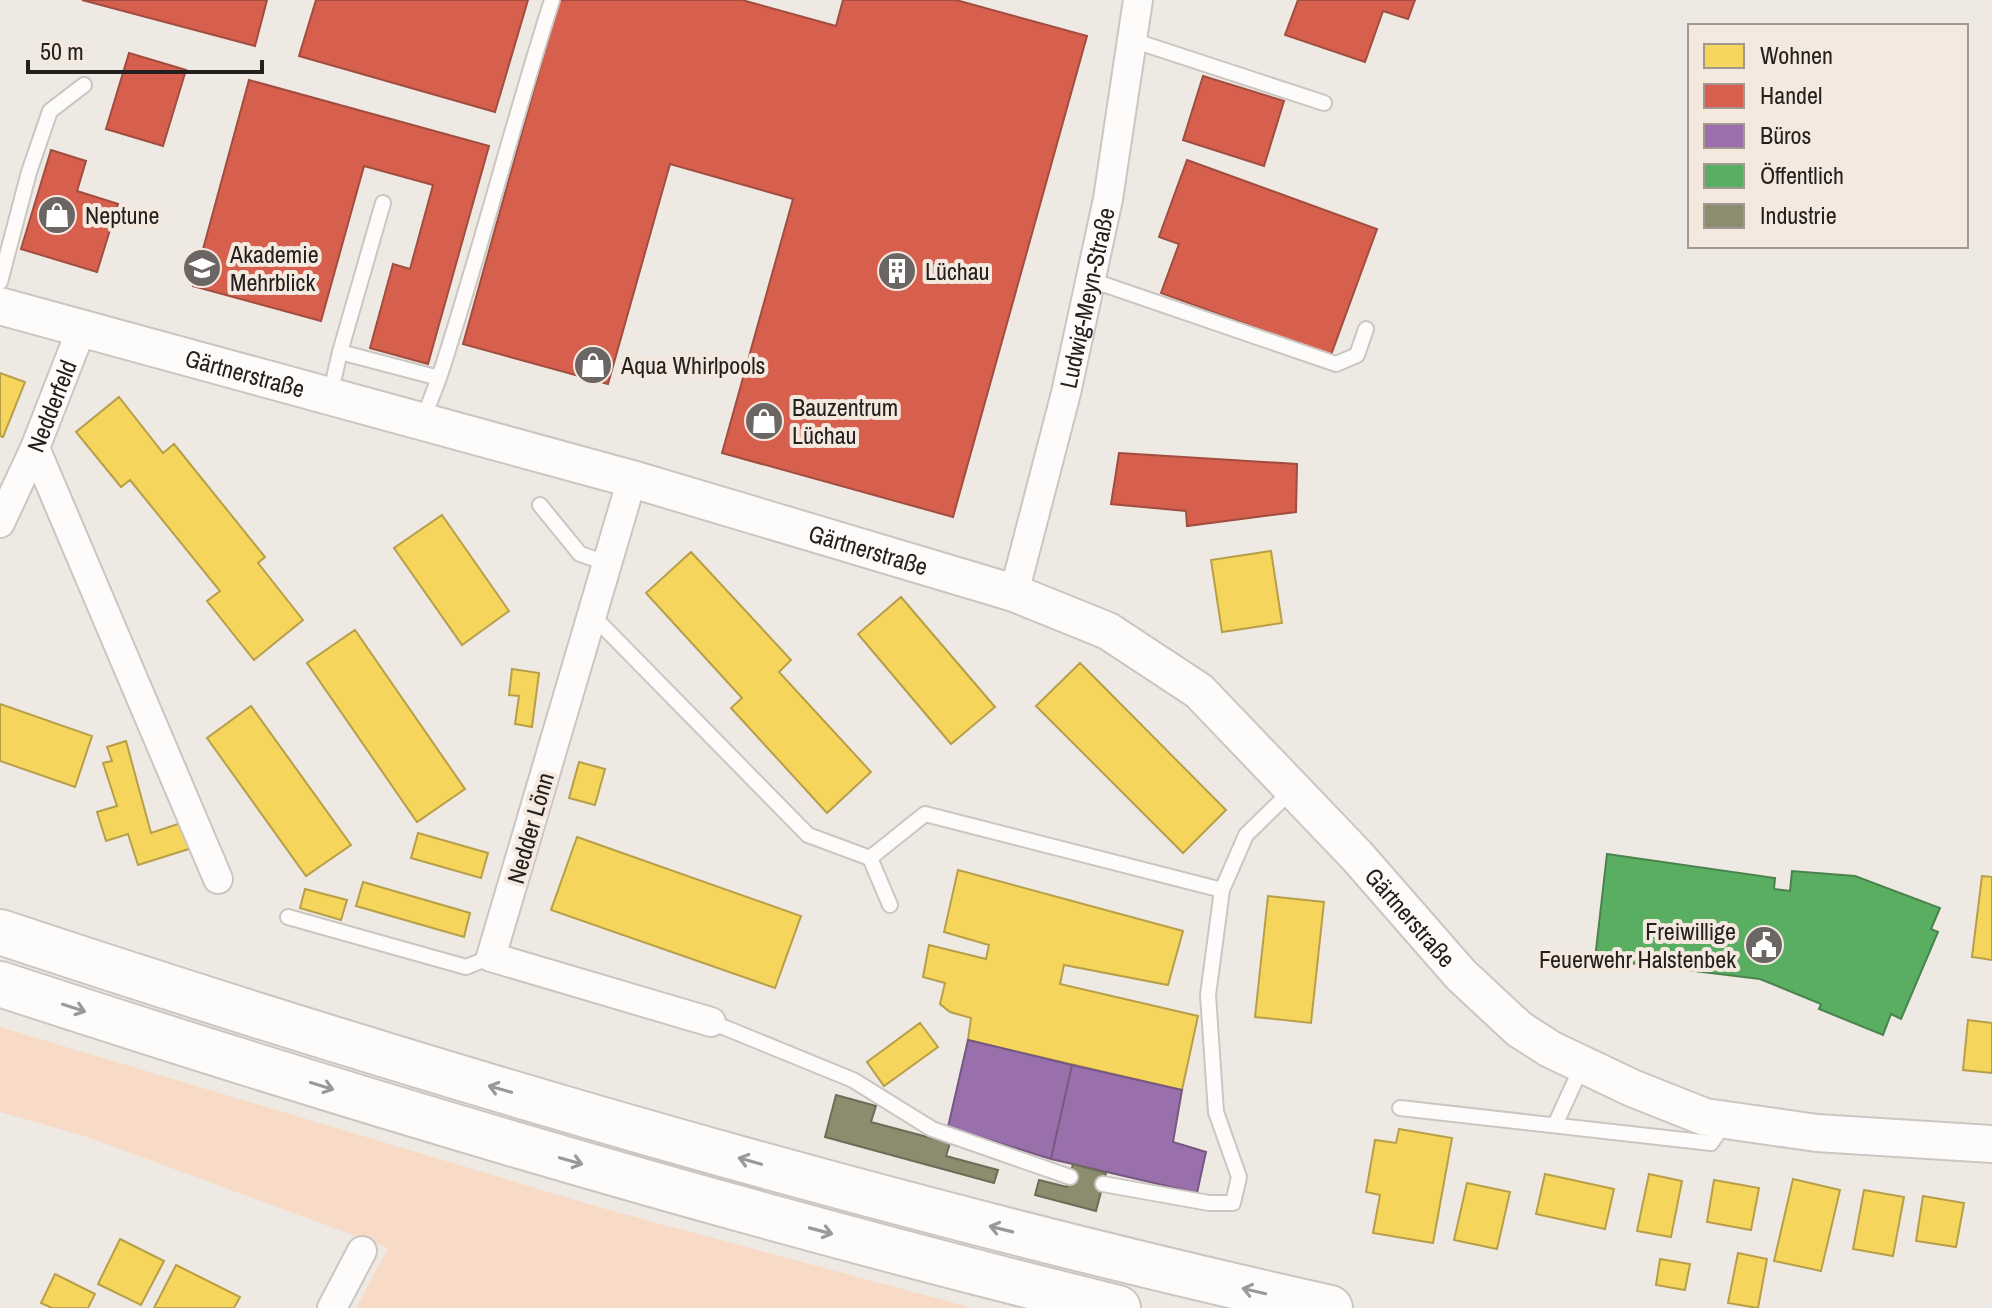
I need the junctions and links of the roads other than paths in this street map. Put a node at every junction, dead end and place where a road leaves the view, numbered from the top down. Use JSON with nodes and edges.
{"nodes":[{"id":1,"x":552,"y":0,"type":"edge"},
{"id":2,"x":1138,"y":0,"type":"edge"},
{"id":3,"x":1132,"y":40,"type":"junction"},
{"id":4,"x":84,"y":85,"type":"dead end"},
{"id":5,"x":1324,"y":103,"type":"dead end"},
{"id":6,"x":383,"y":203,"type":"dead end"},
{"id":7,"x":1091,"y":280,"type":"junction"},
{"id":8,"x":0,"y":282,"type":"edge"},
{"id":9,"x":0,"y":306,"type":"edge"},
{"id":10,"x":1366,"y":329,"type":"dead end"},
{"id":11,"x":81,"y":330,"type":"junction"},
{"id":12,"x":340,"y":352,"type":"junction"},
{"id":13,"x":439,"y":378,"type":"junction"},
{"id":14,"x":330,"y":397,"type":"junction"},
{"id":15,"x":422,"y":422,"type":"junction"},
{"id":16,"x":35,"y":448,"type":"junction"},
{"id":17,"x":632,"y":479,"type":"junction"},
{"id":18,"x":540,"y":505,"type":"dead end"},
{"id":19,"x":0,"y":523,"type":"edge"},
{"id":20,"x":607,"y":563,"type":"junction"},
{"id":21,"x":1014,"y":593,"type":"junction"},
{"id":22,"x":592,"y":615,"type":"junction"},
{"id":23,"x":1294,"y":789,"type":"junction"},
{"id":24,"x":870,"y":858,"type":"junction"},
{"id":25,"x":218,"y":879,"type":"dead end"},
{"id":26,"x":1222,"y":890,"type":"junction"},
{"id":27,"x":890,"y":905,"type":"dead end"},
{"id":28,"x":288,"y":917,"type":"dead end"},
{"id":29,"x":0,"y":932,"type":"edge"},
{"id":30,"x":491,"y":957,"type":"junction"},
{"id":31,"x":0,"y":984,"type":"edge"},
{"id":32,"x":711,"y":1022,"type":"joint"},
{"id":33,"x":1582,"y":1066,"type":"junction"},
{"id":34,"x":1400,"y":1108,"type":"dead end"},
{"id":35,"x":1727,"y":1121,"type":"junction"},
{"id":36,"x":1555,"y":1125,"type":"junction"},
{"id":37,"x":1992,"y":1144,"type":"edge"},
{"id":38,"x":1070,"y":1177,"type":"dead end"},
{"id":39,"x":1103,"y":1184,"type":"dead end"},
{"id":40,"x":362,"y":1251,"type":"dead end"},
{"id":41,"x":332,"y":1308,"type":"edge"},
{"id":42,"x":1118,"y":1308,"type":"edge"},
{"id":43,"x":1330,"y":1308,"type":"edge"}],
"edges":[{"from":1,"to":13,"type":"lane"},
{"from":2,"to":3,"type":"street","name":"Ludwig-Meyn-Straße"},
{"from":3,"to":5,"type":"lane"},
{"from":3,"to":7,"type":"street","name":"Ludwig-Meyn-Straße"},
{"from":4,"to":8,"type":"lane"},
{"from":6,"to":12,"type":"lane"},
{"from":7,"to":10,"type":"lane"},
{"from":7,"to":21,"type":"street","name":"Ludwig-Meyn-Straße"},
{"from":9,"to":11,"type":"street","name":"Gärtnerstraße"},
{"from":11,"to":14,"type":"street","name":"Gärtnerstraße"},
{"from":11,"to":16,"type":"street","name":"Nedderfeld"},
{"from":12,"to":13,"type":"lane"},
{"from":12,"to":14,"type":"lane"},
{"from":13,"to":15,"type":"lane"},
{"from":14,"to":15,"type":"street","name":"Gärtnerstraße"},
{"from":15,"to":17,"type":"street","name":"Gärtnerstraße"},
{"from":16,"to":19,"type":"street","name":"Nedderfeld"},
{"from":16,"to":25,"type":"street"},
{"from":17,"to":20,"type":"street","name":"Nedder Lönn"},
{"from":17,"to":21,"type":"street","name":"Gärtnerstraße"},
{"from":18,"to":20,"type":"lane"},
{"from":20,"to":22,"type":"street","name":"Nedder Lönn"},
{"from":21,"to":23,"type":"street","name":"Gärtnerstraße"},
{"from":22,"to":24,"type":"lane"},
{"from":22,"to":30,"type":"street","name":"Nedder Lönn"},
{"from":23,"to":26,"type":"lane"},
{"from":23,"to":33,"type":"street","name":"Gärtnerstraße"},
{"from":24,"to":26,"type":"lane"},
{"from":24,"to":27,"type":"lane"},
{"from":26,"to":39,"type":"lane"},
{"from":28,"to":30,"type":"lane"},
{"from":43,"to":29,"type":"highway","one_way":true},
{"from":30,"to":32,"type":"street"},
{"from":31,"to":42,"type":"highway","one_way":true},
{"from":32,"to":38,"type":"lane"},
{"from":33,"to":35,"type":"street","name":"Gärtnerstraße"},
{"from":33,"to":36,"type":"lane"},
{"from":34,"to":36,"type":"lane"},
{"from":35,"to":36,"type":"lane"},
{"from":35,"to":37,"type":"street","name":"Gärtnerstraße"},
{"from":40,"to":41,"type":"street"}]}
